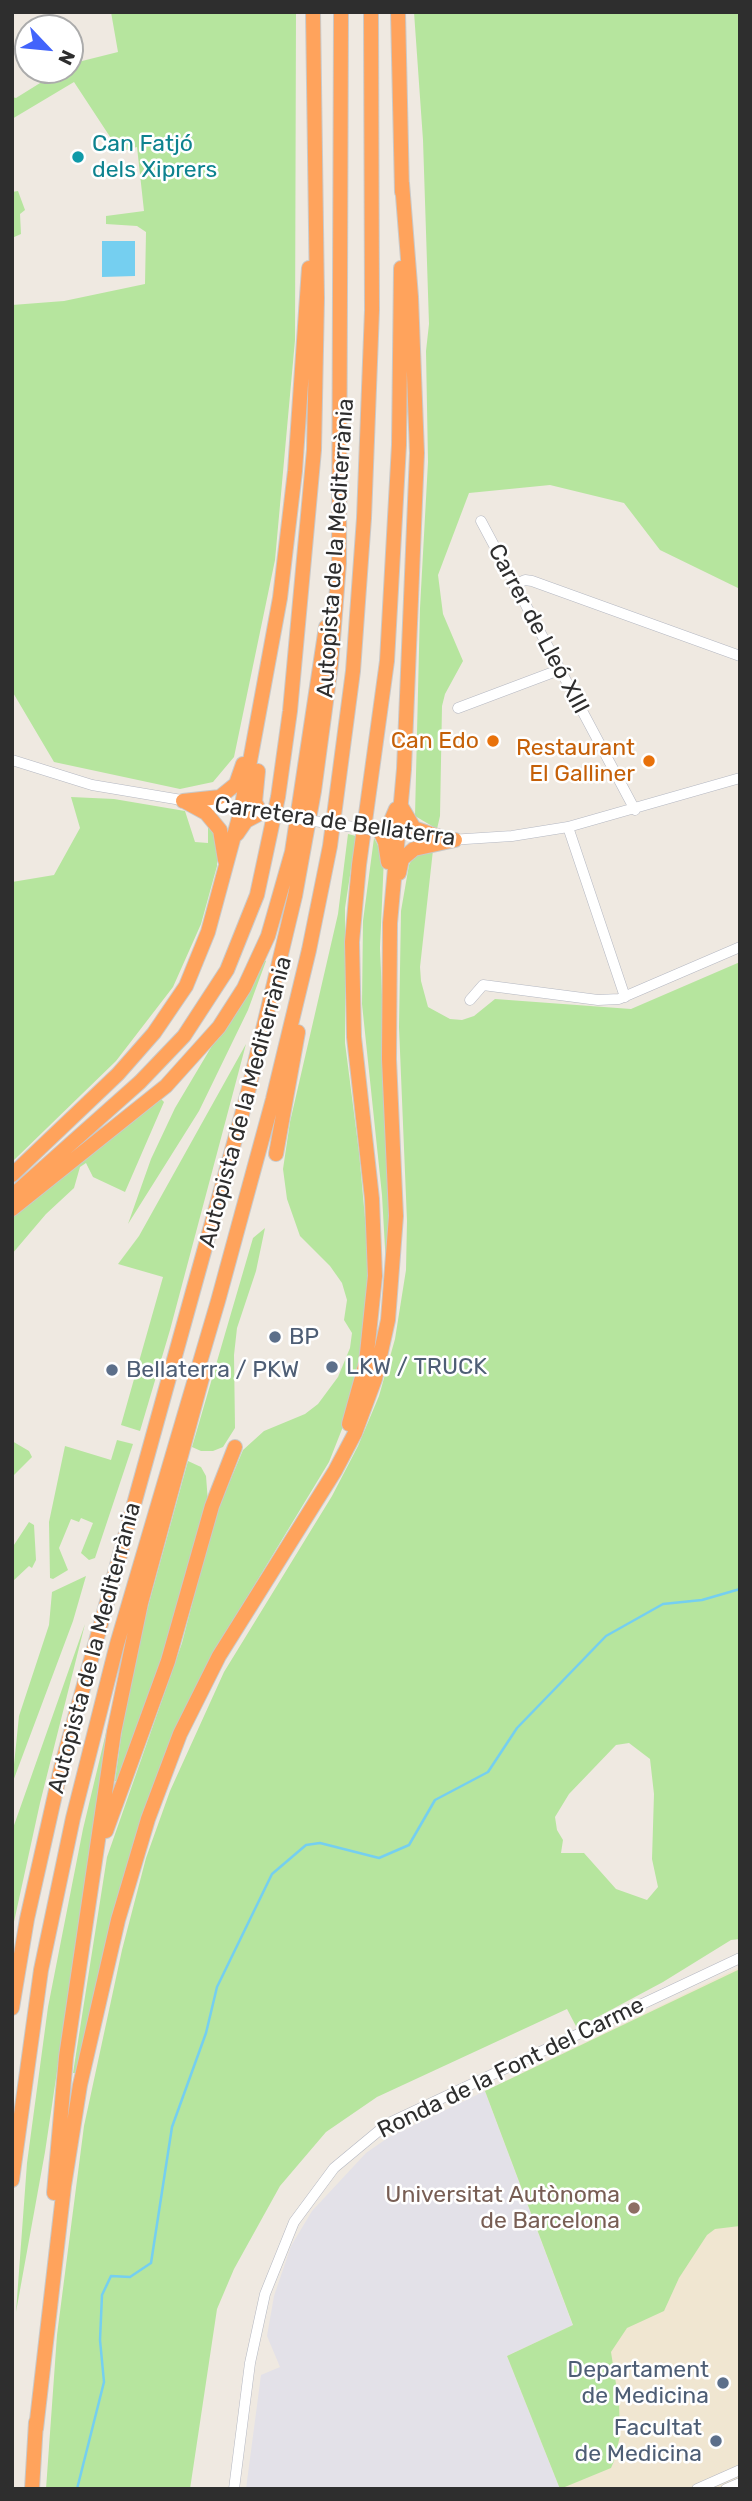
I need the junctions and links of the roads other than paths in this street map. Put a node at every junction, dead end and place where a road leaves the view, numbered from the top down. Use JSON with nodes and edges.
{"nodes":[{"id":1,"x":313,"y":12,"type":"edge"},
{"id":2,"x":341,"y":12,"type":"edge"},
{"id":3,"x":370,"y":12,"type":"edge"},
{"id":4,"x":398,"y":12,"type":"edge"},
{"id":5,"x":402,"y":183,"type":"junction"},
{"id":6,"x":316,"y":208,"type":"junction"},
{"id":7,"x":481,"y":522,"type":"dead end"},
{"id":8,"x":339,"y":563,"type":"junction"},
{"id":9,"x":514,"y":585,"type":"junction"},
{"id":10,"x":272,"y":651,"type":"junction"},
{"id":11,"x":740,"y":656,"type":"edge"},
{"id":12,"x":559,"y":670,"type":"junction"},
{"id":13,"x":263,"y":703,"type":"junction"},
{"id":14,"x":458,"y":708,"type":"dead end"},
{"id":15,"x":12,"y":760,"type":"edge"},
{"id":16,"x":740,"y":778,"type":"edge"},
{"id":17,"x":401,"y":797,"type":"junction"},
{"id":18,"x":183,"y":801,"type":"junction"},
{"id":19,"x":241,"y":810,"type":"junction"},
{"id":20,"x":635,"y":810,"type":"junction"},
{"id":21,"x":261,"y":813,"type":"junction"},
{"id":22,"x":568,"y":827,"type":"junction"},
{"id":23,"x":380,"y":831,"type":"junction"},
{"id":24,"x":397,"y":834,"type":"junction"},
{"id":25,"x":451,"y":840,"type":"junction"},
{"id":26,"x":234,"y":842,"type":"junction"},
{"id":27,"x":222,"y":883,"type":"junction"},
{"id":28,"x":390,"y":923,"type":"junction"},
{"id":29,"x":740,"y":947,"type":"edge"},
{"id":30,"x":309,"y":950,"type":"junction"},
{"id":31,"x":625,"y":997,"type":"junction"},
{"id":32,"x":470,"y":1000,"type":"dead end"},
{"id":33,"x":276,"y":1154,"type":"dead end"},
{"id":34,"x":12,"y":1175,"type":"edge"},
{"id":35,"x":12,"y":1196,"type":"edge"},
{"id":36,"x":12,"y":1209,"type":"edge"},
{"id":37,"x":218,"y":1301,"type":"junction"},
{"id":38,"x":235,"y":1447,"type":"dead end"},
{"id":39,"x":302,"y":1523,"type":"junction"},
{"id":40,"x":90,"y":1897,"type":"junction"},
{"id":41,"x":740,"y":1958,"type":"edge"},
{"id":42,"x":12,"y":2008,"type":"edge"},
{"id":43,"x":12,"y":2180,"type":"edge"},
{"id":44,"x":36,"y":2429,"type":"junction"},
{"id":45,"x":740,"y":2470,"type":"edge"},
{"id":46,"x":740,"y":2483,"type":"edge"},
{"id":47,"x":32,"y":2489,"type":"edge"},
{"id":48,"x":234,"y":2489,"type":"edge"},
{"id":49,"x":697,"y":2489,"type":"edge"},
{"id":50,"x":726,"y":2489,"type":"edge"}],
"edges":[{"from":1,"to":6,"type":"highway"},
{"from":2,"to":8,"type":"highway","name":"Autopista de la Mediterrània"},
{"from":3,"to":30,"type":"highway","name":"Autopista de la Mediterrània"},
{"from":4,"to":5,"type":"highway"},
{"from":5,"to":17,"type":"highway"},
{"from":5,"to":39,"type":"highway"},
{"from":6,"to":10,"type":"highway"},
{"from":6,"to":35,"type":"highway"},
{"from":7,"to":9,"type":"street","name":"Carrer de Lleó XIII"},
{"from":8,"to":36,"type":"highway"},
{"from":8,"to":42,"type":"highway","name":"Autopista de la Mediterrània"},
{"from":9,"to":11,"type":"street"},
{"from":9,"to":12,"type":"street","name":"Carrer de Lleó XIII"},
{"from":10,"to":13,"type":"highway"},
{"from":10,"to":21,"type":"highway"},
{"from":12,"to":14,"type":"street"},
{"from":12,"to":20,"type":"street","name":"Carrer de Lleó XIII"},
{"from":13,"to":18,"type":"highway"},
{"from":13,"to":19,"type":"highway"},
{"from":15,"to":18,"type":"street","name":"Carretera de Bellaterra"},
{"from":16,"to":20,"type":"street","name":"Carretera de Bellaterra"},
{"from":17,"to":23,"type":"highway"},
{"from":17,"to":24,"type":"highway"},
{"from":17,"to":25,"type":"highway"},
{"from":18,"to":19,"type":"street","name":"Carretera de Bellaterra"},
{"from":18,"to":27,"type":"highway"},
{"from":19,"to":21,"type":"street","name":"Carretera de Bellaterra"},
{"from":19,"to":26,"type":"highway"},
{"from":20,"to":22,"type":"street","name":"Carretera de Bellaterra"},
{"from":21,"to":23,"type":"street","name":"Carretera de Bellaterra","bridge":true},
{"from":21,"to":26,"type":"highway"},
{"from":22,"to":25,"type":"street","name":"Carretera de Bellaterra"},
{"from":22,"to":31,"type":"street"},
{"from":23,"to":24,"type":"street","name":"Carretera de Bellaterra"},
{"from":23,"to":28,"type":"highway"},
{"from":24,"to":25,"type":"street","name":"Carretera de Bellaterra"},
{"from":24,"to":28,"type":"highway"},
{"from":25,"to":28,"type":"highway"},
{"from":26,"to":27,"type":"highway"},
{"from":27,"to":34,"type":"highway"},
{"from":28,"to":39,"type":"highway"},
{"from":29,"to":31,"type":"street"},
{"from":30,"to":33,"type":"highway"},
{"from":30,"to":37,"type":"highway","name":"Autopista de la Mediterrània"},
{"from":31,"to":32,"type":"street"},
{"from":37,"to":40,"type":"highway"},
{"from":37,"to":43,"type":"highway","name":"Autopista de la Mediterrània"},
{"from":38,"to":40,"type":"highway"},
{"from":39,"to":44,"type":"highway"},
{"from":40,"to":44,"type":"highway"},
{"from":41,"to":48,"type":"street","name":"Ronda de la Font del Carme"},
{"from":44,"to":47,"type":"highway"},
{"from":45,"to":49,"type":"street"},
{"from":46,"to":50,"type":"street"}]}
